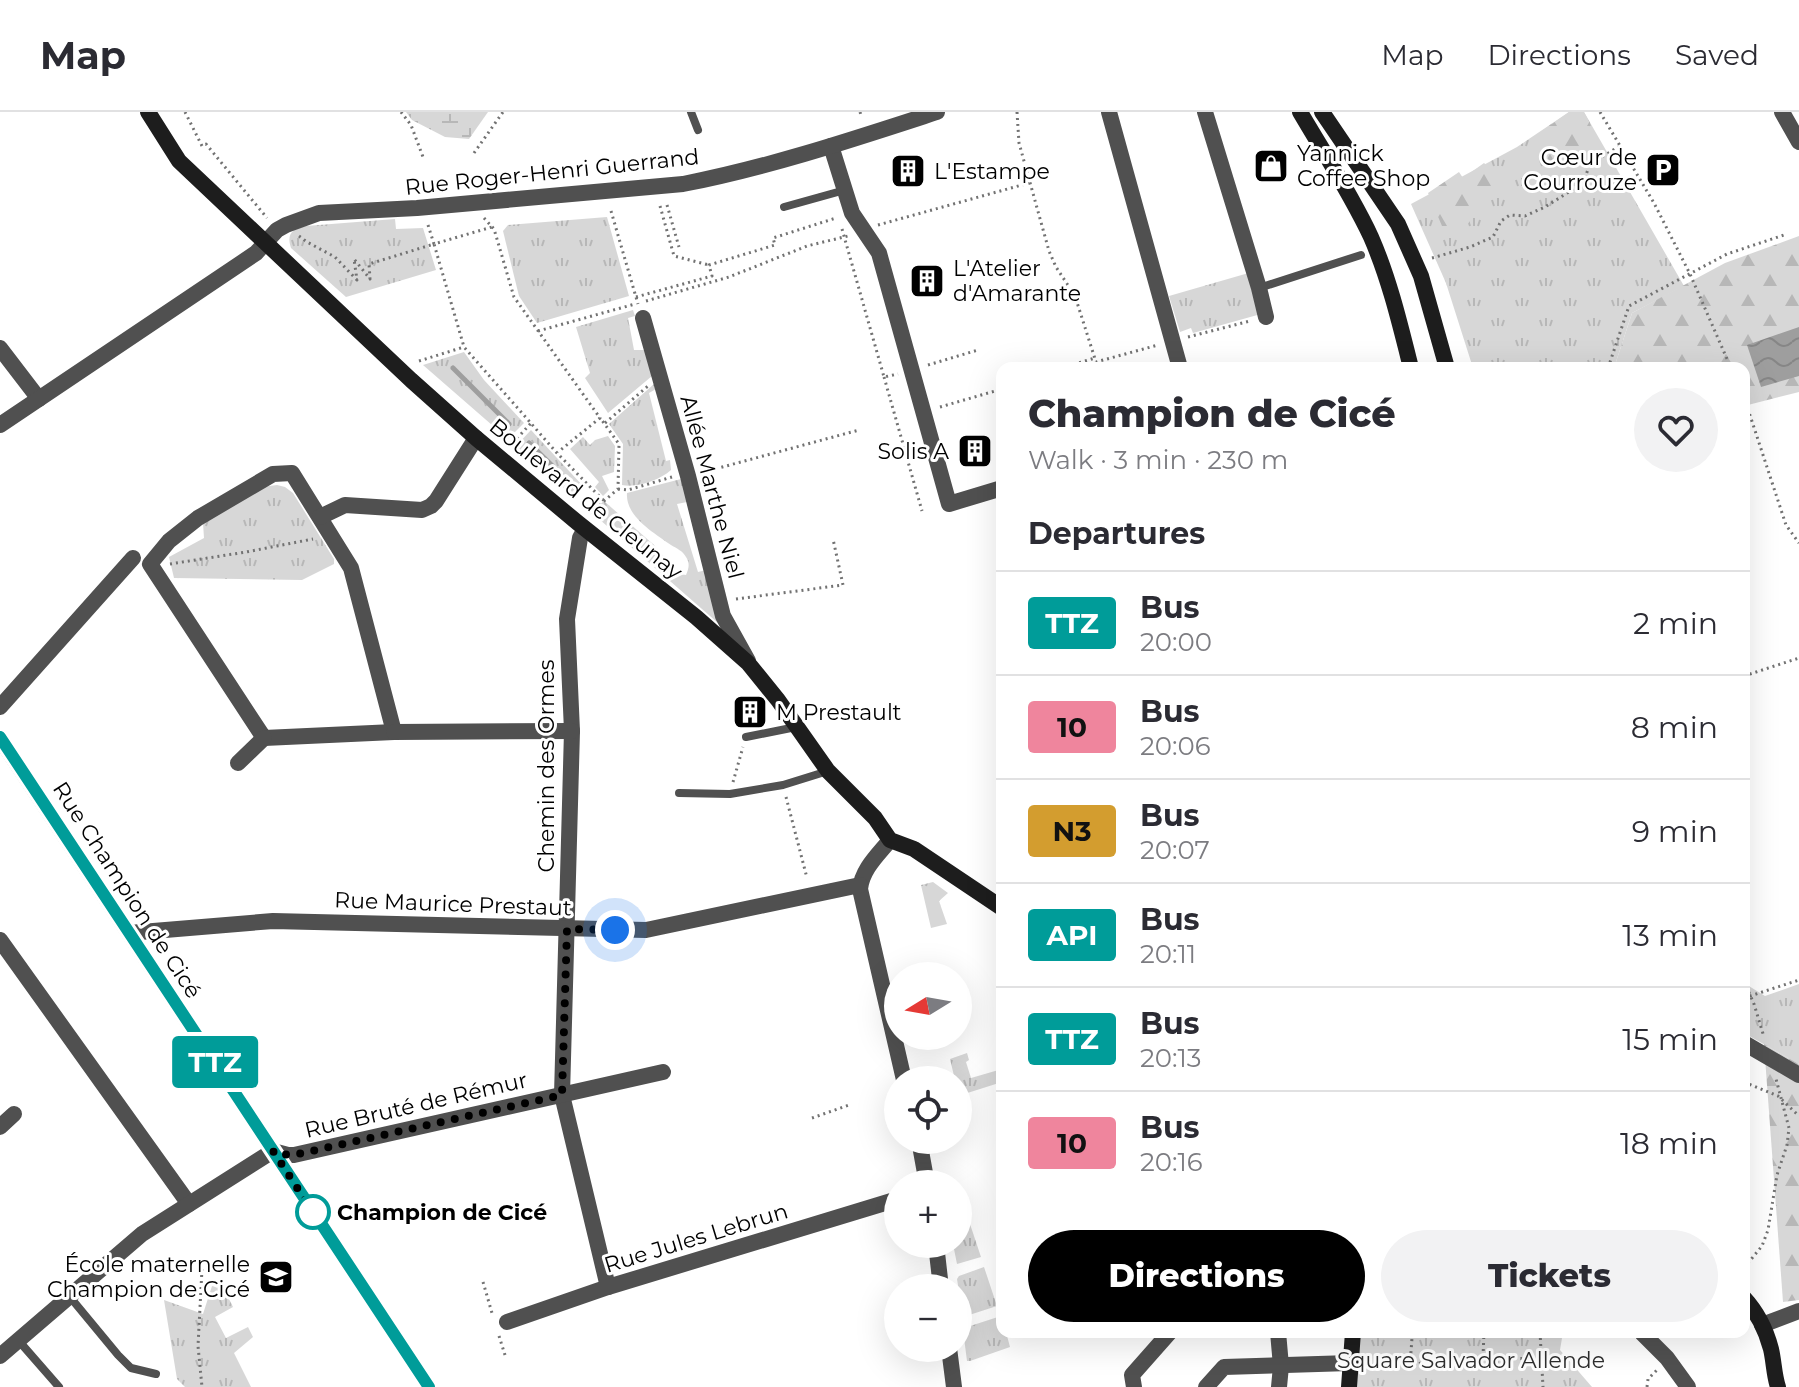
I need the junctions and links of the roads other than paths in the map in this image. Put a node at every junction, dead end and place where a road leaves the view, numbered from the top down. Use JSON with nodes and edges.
{"nodes":[{"id":1,"x":148,"y":112,"type":"edge"},
{"id":2,"x":691,"y":112,"type":"edge"},
{"id":3,"x":937,"y":112,"type":"edge"},
{"id":4,"x":1109,"y":112,"type":"edge"},
{"id":5,"x":1205,"y":112,"type":"edge"},
{"id":6,"x":1300,"y":112,"type":"edge"},
{"id":7,"x":1322,"y":112,"type":"edge"},
{"id":8,"x":1782,"y":112,"type":"edge"},
{"id":9,"x":698,"y":130,"type":"dead end"},
{"id":10,"x":1799,"y":142,"type":"edge"},
{"id":11,"x":831,"y":146,"type":"junction"},
{"id":12,"x":845,"y":190,"type":"junction"},
{"id":13,"x":784,"y":207,"type":"dead end"},
{"id":14,"x":276,"y":232,"type":"junction"},
{"id":15,"x":1361,"y":255,"type":"dead end"},
{"id":16,"x":1259,"y":288,"type":"junction"},
{"id":17,"x":640,"y":311,"type":"road end"},
{"id":18,"x":1266,"y":317,"type":"road end"},
{"id":19,"x":0,"y":348,"type":"edge"},
{"id":20,"x":1178,"y":362,"type":"edge"},
{"id":21,"x":1409,"y":362,"type":"edge"},
{"id":22,"x":1445,"y":362,"type":"edge"},
{"id":23,"x":39,"y":399,"type":"junction"},
{"id":24,"x":0,"y":425,"type":"edge"},
{"id":25,"x":476,"y":438,"type":"junction"},
{"id":26,"x":996,"y":490,"type":"edge"},
{"id":27,"x":324,"y":523,"type":"junction"},
{"id":28,"x":585,"y":529,"type":"junction"},
{"id":29,"x":133,"y":558,"type":"dead end"},
{"id":30,"x":748,"y":663,"type":"junction"},
{"id":31,"x":0,"y":707,"type":"edge"},
{"id":32,"x":796,"y":727,"type":"junction"},
{"id":33,"x":572,"y":731,"type":"junction"},
{"id":34,"x":394,"y":732,"type":"junction"},
{"id":35,"x":746,"y":737,"type":"road end"},
{"id":36,"x":0,"y":738,"type":"edge"},
{"id":37,"x":264,"y":738,"type":"junction"},
{"id":38,"x":238,"y":763,"type":"dead end"},
{"id":39,"x":828,"y":771,"type":"junction"},
{"id":40,"x":679,"y":793,"type":"dead end"},
{"id":41,"x":890,"y":840,"type":"junction"},
{"id":42,"x":860,"y":885,"type":"junction"},
{"id":43,"x":996,"y":904,"type":"edge"},
{"id":44,"x":567,"y":929,"type":"junction"},
{"id":45,"x":129,"y":933,"type":"junction"},
{"id":46,"x":0,"y":940,"type":"edge"},
{"id":47,"x":1750,"y":1048,"type":"edge"},
{"id":48,"x":901,"y":1066,"type":"edge"},
{"id":49,"x":663,"y":1072,"type":"dead end"},
{"id":50,"x":1799,"y":1075,"type":"edge"},
{"id":51,"x":562,"y":1095,"type":"junction"},
{"id":52,"x":14,"y":1114,"type":"dead end"},
{"id":53,"x":0,"y":1127,"type":"edge"},
{"id":54,"x":273,"y":1151,"type":"junction"},
{"id":55,"x":884,"y":1203,"type":"edge"},
{"id":56,"x":189,"y":1204,"type":"junction"},
{"id":57,"x":608,"y":1287,"type":"junction"},
{"id":58,"x":70,"y":1297,"type":"junction"},
{"id":59,"x":1750,"y":1307,"type":"edge"},
{"id":60,"x":1799,"y":1311,"type":"edge"},
{"id":61,"x":499,"y":1322,"type":"road end"},
{"id":62,"x":1762,"y":1325,"type":"junction"},
{"id":63,"x":1165,"y":1338,"type":"edge"},
{"id":64,"x":1279,"y":1338,"type":"edge"},
{"id":65,"x":1352,"y":1338,"type":"edge"},
{"id":66,"x":1647,"y":1338,"type":"edge"},
{"id":67,"x":18,"y":1340,"type":"junction"},
{"id":68,"x":0,"y":1356,"type":"edge"},
{"id":69,"x":951,"y":1362,"type":"edge"},
{"id":70,"x":1350,"y":1363,"type":"junction"},
{"id":71,"x":1281,"y":1366,"type":"junction"},
{"id":72,"x":156,"y":1374,"type":"dead end"},
{"id":73,"x":1774,"y":1384,"type":"edge"},
{"id":74,"x":59,"y":1387,"type":"edge"},
{"id":75,"x":429,"y":1387,"type":"edge"},
{"id":76,"x":954,"y":1387,"type":"edge"},
{"id":77,"x":1134,"y":1387,"type":"edge"},
{"id":78,"x":1206,"y":1387,"type":"edge"},
{"id":79,"x":1279,"y":1387,"type":"edge"},
{"id":80,"x":1349,"y":1387,"type":"edge"},
{"id":81,"x":1688,"y":1387,"type":"edge"}],
"edges":[{"from":1,"to":14,"type":"main road","name":"Boulevard de Cleunay"},
{"from":2,"to":9,"type":"lane"},
{"from":3,"to":11,"type":"street","name":"Rue Roger-Henri Guerrand"},
{"from":4,"to":20,"type":"street"},
{"from":5,"to":16,"type":"street"},
{"from":6,"to":21,"type":"main road"},
{"from":7,"to":22,"type":"main road"},
{"from":8,"to":10,"type":"street"},
{"from":11,"to":12,"type":"street"},
{"from":11,"to":14,"type":"street","name":"Rue Roger-Henri Guerrand"},
{"from":12,"to":13,"type":"lane"},
{"from":12,"to":26,"type":"street"},
{"from":14,"to":23,"type":"street"},
{"from":14,"to":25,"type":"main road","name":"Boulevard de Cleunay"},
{"from":15,"to":16,"type":"lane"},
{"from":16,"to":18,"type":"street"},
{"from":17,"to":30,"type":"street","name":"Allée Marthe Niel"},
{"from":19,"to":23,"type":"street"},
{"from":23,"to":24,"type":"street"},
{"from":25,"to":27,"type":"street"},
{"from":25,"to":28,"type":"main road","name":"Boulevard de Cleunay"},
{"from":27,"to":34,"type":"street"},
{"from":27,"to":37,"type":"street"},
{"from":28,"to":30,"type":"main road","name":"Boulevard de Cleunay"},
{"from":28,"to":33,"type":"street","name":"Chemin des Ormes"},
{"from":29,"to":31,"type":"street"},
{"from":30,"to":32,"type":"main road","name":"Boulevard de Cleunay"},
{"from":32,"to":35,"type":"lane"},
{"from":32,"to":39,"type":"main road","name":"Boulevard de Cleunay"},
{"from":33,"to":34,"type":"street"},
{"from":33,"to":44,"type":"street","name":"Chemin des Ormes"},
{"from":34,"to":37,"type":"street"},
{"from":36,"to":45,"type":"street","name":"Rue Champion de Cicé"},
{"from":37,"to":38,"type":"street"},
{"from":39,"to":40,"type":"lane"},
{"from":39,"to":41,"type":"main road","name":"Boulevard de Cleunay"},
{"from":41,"to":42,"type":"street"},
{"from":41,"to":43,"type":"main road","name":"Boulevard de Cleunay"},
{"from":42,"to":44,"type":"street","name":"Rue Maurice Prestaut"},
{"from":42,"to":48,"type":"street"},
{"from":44,"to":45,"type":"street","name":"Rue Maurice Prestaut"},
{"from":44,"to":51,"type":"street","name":"Chemin des Ormes"},
{"from":45,"to":54,"type":"street","name":"Rue Champion de Cicé"},
{"from":46,"to":56,"type":"street"},
{"from":47,"to":50,"type":"street"},
{"from":49,"to":51,"type":"street","name":"Rue Bruté de Rémur"},
{"from":51,"to":54,"type":"street","name":"Rue Bruté de Rémur"},
{"from":51,"to":57,"type":"street","name":"Chemin des Ormes"},
{"from":52,"to":53,"type":"street"},
{"from":54,"to":56,"type":"street"},
{"from":54,"to":75,"type":"street","name":"Rue Champion de Cicé"},
{"from":55,"to":57,"type":"street","name":"Rue Jules Lebrun"},
{"from":56,"to":58,"type":"street"},
{"from":57,"to":61,"type":"street","name":"Rue Jules Lebrun"},
{"from":58,"to":67,"type":"street"},
{"from":58,"to":72,"type":"lane"},
{"from":59,"to":62,"type":"main road"},
{"from":60,"to":62,"type":"street"},
{"from":62,"to":73,"type":"main road"},
{"from":63,"to":77,"type":"street"},
{"from":64,"to":71,"type":"street"},
{"from":65,"to":70,"type":"main road"},
{"from":66,"to":81,"type":"street"},
{"from":67,"to":68,"type":"street"},
{"from":67,"to":74,"type":"lane"},
{"from":69,"to":76,"type":"street"},
{"from":70,"to":71,"type":"street"},
{"from":70,"to":80,"type":"main road"},
{"from":71,"to":78,"type":"street"},
{"from":71,"to":79,"type":"street"}]}
